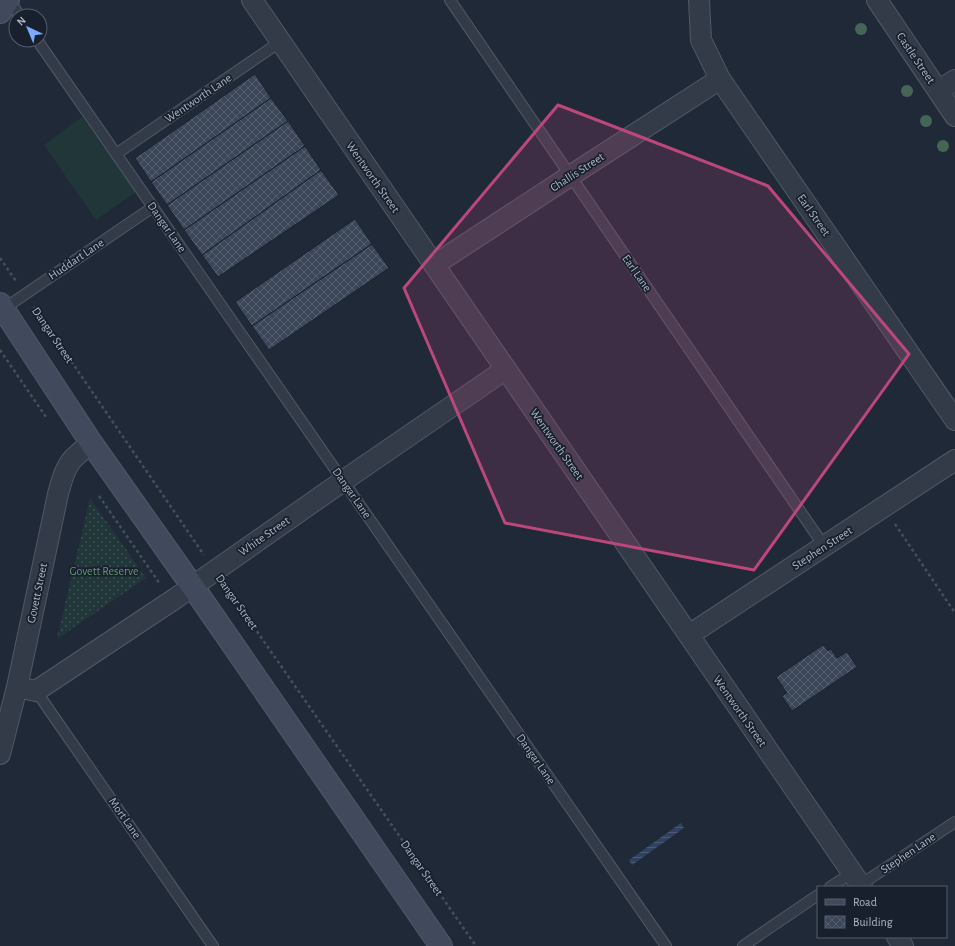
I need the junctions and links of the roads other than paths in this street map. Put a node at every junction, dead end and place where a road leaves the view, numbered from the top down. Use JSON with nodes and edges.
{"nodes":[{"id":1,"x":8,"y":0,"type":"edge"},
{"id":2,"x":252,"y":0,"type":"edge"},
{"id":3,"x":450,"y":0,"type":"edge"},
{"id":4,"x":699,"y":0,"type":"edge"},
{"id":5,"x":877,"y":0,"type":"edge"},
{"id":6,"x":0,"y":12,"type":"edge"},
{"id":7,"x":280,"y":42,"type":"junction"},
{"id":8,"x":43,"y":48,"type":"edge"},
{"id":9,"x":720,"y":79,"type":"junction"},
{"id":10,"x":955,"y":80,"type":"edge"},
{"id":11,"x":938,"y":91,"type":"junction"},
{"id":12,"x":955,"y":116,"type":"edge"},
{"id":13,"x":116,"y":154,"type":"junction"},
{"id":14,"x":570,"y":176,"type":"junction"},
{"id":15,"x":153,"y":206,"type":"junction"},
{"id":16,"x":434,"y":265,"type":"junction"},
{"id":17,"x":1,"y":308,"type":"edge"},
{"id":18,"x":506,"y":369,"type":"junction"},
{"id":19,"x":955,"y":420,"type":"edge"},
{"id":20,"x":92,"y":444,"type":"junction"},
{"id":21,"x":955,"y":460,"type":"edge"},
{"id":22,"x":343,"y":481,"type":"junction"},
{"id":23,"x":824,"y":546,"type":"junction"},
{"id":24,"x":193,"y":587,"type":"junction"},
{"id":25,"x":689,"y":636,"type":"junction"},
{"id":26,"x":27,"y":689,"type":"junction"},
{"id":27,"x":1,"y":748,"type":"edge"},
{"id":28,"x":955,"y":822,"type":"edge"},
{"id":29,"x":858,"y":882,"type":"edge"},
{"id":30,"x":836,"y":886,"type":"edge"},
{"id":31,"x":817,"y":896,"type":"edge"},
{"id":32,"x":213,"y":946,"type":"edge"},
{"id":33,"x":441,"y":946,"type":"edge"},
{"id":34,"x":666,"y":946,"type":"edge"},
{"id":35,"x":743,"y":946,"type":"edge"}],
"edges":[{"from":1,"to":6,"type":"street"},
{"from":2,"to":7,"type":"street","name":"Wentworth Street"},
{"from":3,"to":14,"type":"lane","name":"Earl Lane"},
{"from":4,"to":9,"type":"street","name":"Earl Street"},
{"from":5,"to":11,"type":"street","name":"Castle Street"},
{"from":7,"to":13,"type":"lane","name":"Wentworth Lane"},
{"from":7,"to":16,"type":"street","name":"Wentworth Street"},
{"from":8,"to":13,"type":"lane","name":"Dangar Lane"},
{"from":9,"to":14,"type":"street","name":"Challis Street"},
{"from":9,"to":19,"type":"street","name":"Earl Street"},
{"from":10,"to":11,"type":"street"},
{"from":11,"to":12,"type":"street","name":"Castle Street"},
{"from":13,"to":15,"type":"lane","name":"Dangar Lane"},
{"from":14,"to":16,"type":"street","name":"Challis Street"},
{"from":14,"to":23,"type":"lane","name":"Earl Lane"},
{"from":15,"to":17,"type":"lane","name":"Huddart Lane"},
{"from":15,"to":22,"type":"lane","name":"Dangar Lane"},
{"from":16,"to":18,"type":"street","name":"Wentworth Street"},
{"from":17,"to":20,"type":"street"},
{"from":18,"to":22,"type":"street","name":"White Street"},
{"from":18,"to":25,"type":"street","name":"Wentworth Street"},
{"from":20,"to":24,"type":"street"},
{"from":20,"to":26,"type":"street","name":"Govett Street"},
{"from":21,"to":23,"type":"street","name":"Stephen Street"},
{"from":22,"to":24,"type":"street","name":"White Street"},
{"from":22,"to":34,"type":"lane","name":"Dangar Lane"},
{"from":23,"to":25,"type":"street","name":"Stephen Street"},
{"from":24,"to":26,"type":"street","name":"White Street"},
{"from":24,"to":33,"type":"street"},
{"from":25,"to":29,"type":"street","name":"Wentworth Street"},
{"from":26,"to":27,"type":"street","name":"Govett Street"},
{"from":26,"to":32,"type":"lane","name":"Mort Lane"},
{"from":28,"to":29,"type":"lane","name":"Stephen Lane"},
{"from":29,"to":30,"type":"lane","name":"Stephen Lane"},
{"from":31,"to":35,"type":"lane"}]}
